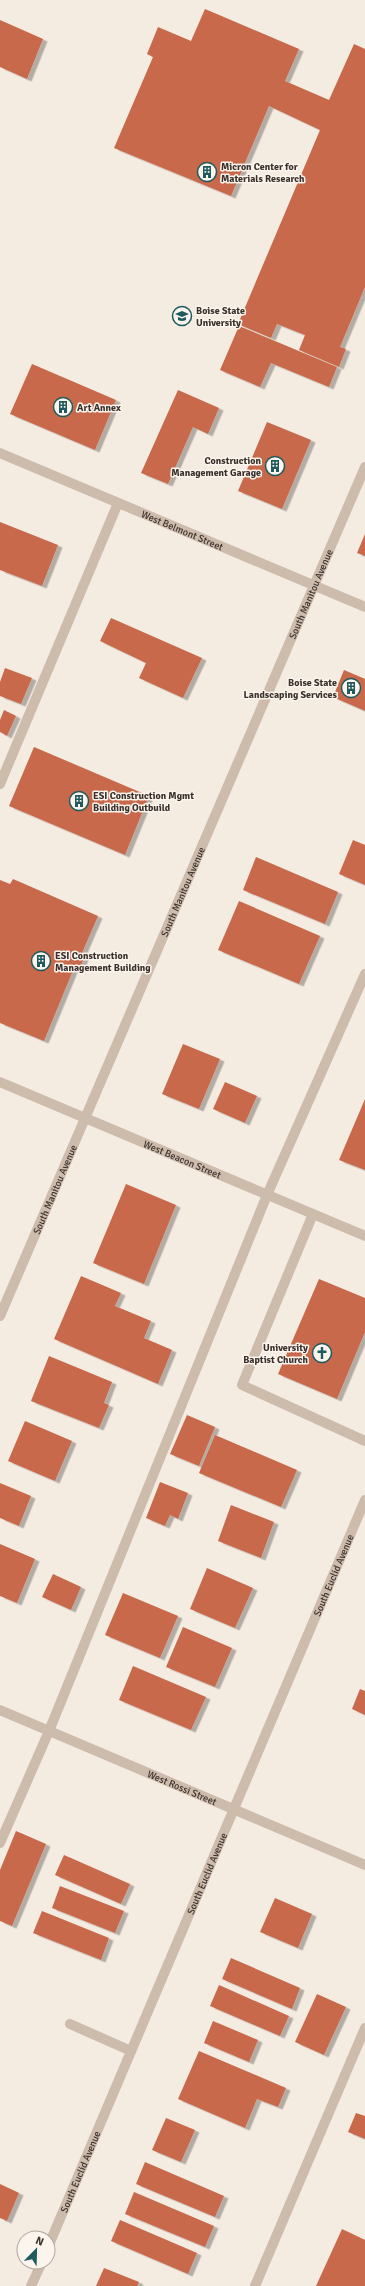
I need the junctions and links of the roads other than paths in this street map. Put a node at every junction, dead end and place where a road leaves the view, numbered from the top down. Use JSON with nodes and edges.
{"nodes":[{"id":1,"x":0,"y":454,"type":"edge"},
{"id":2,"x":365,"y":466,"type":"edge"},
{"id":3,"x":118,"y":503,"type":"junction"},
{"id":4,"x":314,"y":586,"type":"junction"},
{"id":5,"x":365,"y":607,"type":"edge"},
{"id":6,"x":0,"y":784,"type":"edge"},
{"id":7,"x":365,"y":974,"type":"edge"},
{"id":8,"x":0,"y":1082,"type":"edge"},
{"id":9,"x":85,"y":1118,"type":"junction"},
{"id":10,"x":267,"y":1195,"type":"junction"},
{"id":11,"x":313,"y":1214,"type":"junction"},
{"id":12,"x":365,"y":1236,"type":"edge"},
{"id":13,"x":0,"y":1316,"type":"edge"},
{"id":14,"x":365,"y":1441,"type":"edge"},
{"id":15,"x":365,"y":1500,"type":"edge"},
{"id":16,"x":0,"y":1710,"type":"edge"},
{"id":17,"x":49,"y":1731,"type":"junction"},
{"id":18,"x":234,"y":1810,"type":"junction"},
{"id":19,"x":0,"y":1842,"type":"edge"},
{"id":20,"x":365,"y":1865,"type":"edge"},
{"id":21,"x":70,"y":2024,"type":"dead end"},
{"id":22,"x":365,"y":2028,"type":"edge"},
{"id":23,"x":131,"y":2051,"type":"junction"},
{"id":24,"x":55,"y":2230,"type":"edge"},
{"id":25,"x":38,"y":2270,"type":"edge"},
{"id":26,"x":31,"y":2286,"type":"edge"},
{"id":27,"x":255,"y":2286,"type":"edge"}],
"edges":[{"from":1,"to":3,"type":"street","name":"West Belmont Street"},
{"from":2,"to":4,"type":"street","name":"South Manitou Avenue"},
{"from":3,"to":4,"type":"street","name":"West Belmont Street"},
{"from":3,"to":6,"type":"street"},
{"from":4,"to":5,"type":"street","name":"West Belmont Street"},
{"from":4,"to":9,"type":"street","name":"South Manitou Avenue"},
{"from":7,"to":10,"type":"street"},
{"from":8,"to":9,"type":"street","name":"West Beacon Street"},
{"from":9,"to":10,"type":"street","name":"West Beacon Street"},
{"from":9,"to":13,"type":"street","name":"South Manitou Avenue"},
{"from":10,"to":11,"type":"street","name":"West Beacon Street"},
{"from":10,"to":17,"type":"street"},
{"from":11,"to":12,"type":"street","name":"West Beacon Street"},
{"from":11,"to":14,"type":"street"},
{"from":15,"to":18,"type":"street","name":"South Euclid Avenue"},
{"from":16,"to":17,"type":"street","name":"West Rossi Street"},
{"from":17,"to":18,"type":"street","name":"West Rossi Street"},
{"from":17,"to":19,"type":"street"},
{"from":18,"to":20,"type":"street","name":"West Rossi Street"},
{"from":18,"to":23,"type":"street","name":"South Euclid Avenue"},
{"from":21,"to":23,"type":"street"},
{"from":22,"to":27,"type":"street"},
{"from":23,"to":24,"type":"street","name":"South Euclid Avenue"},
{"from":25,"to":26,"type":"street"}]}
